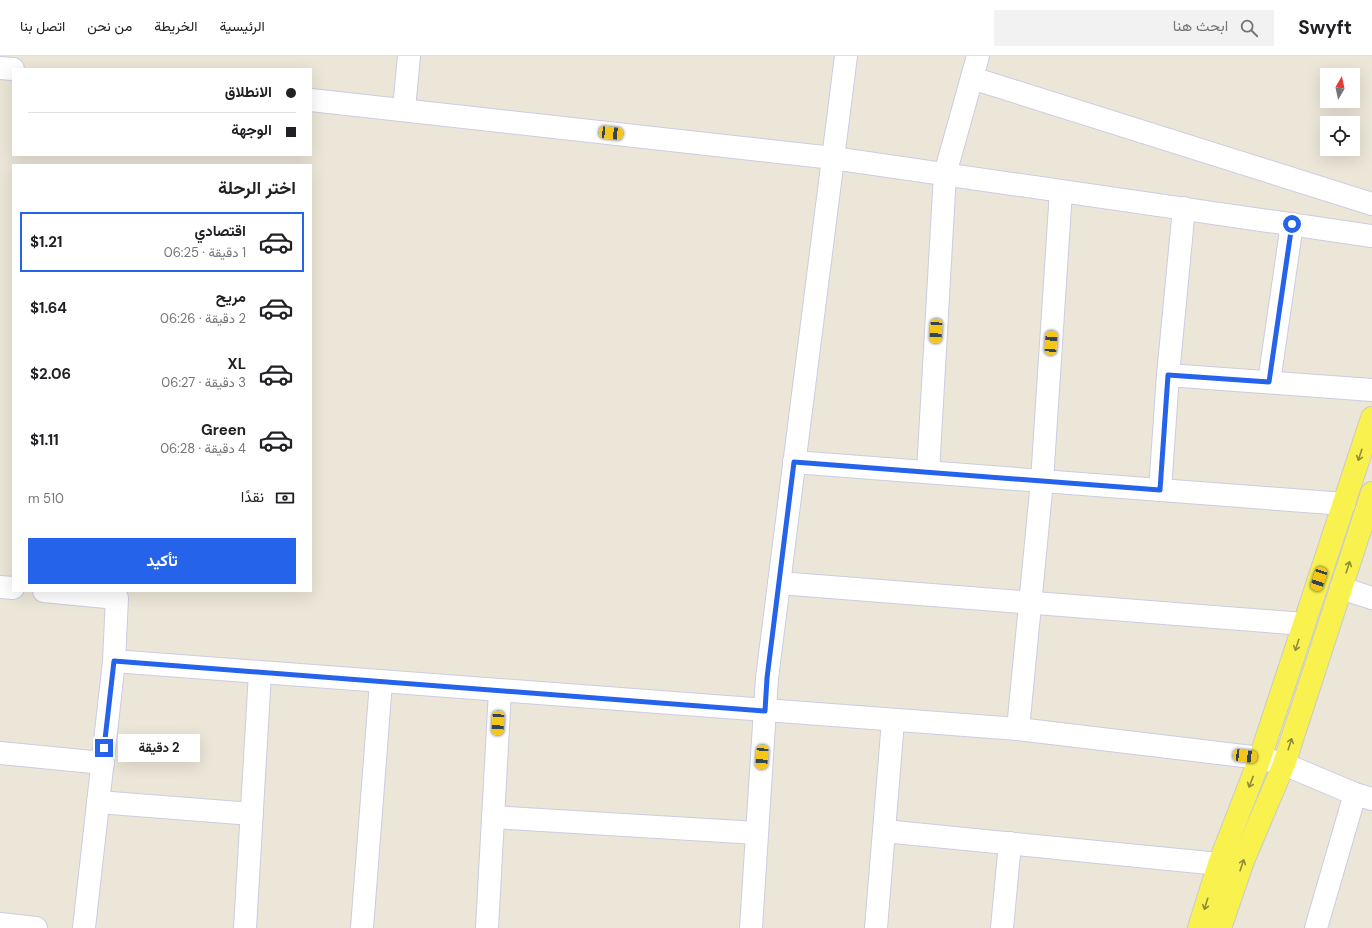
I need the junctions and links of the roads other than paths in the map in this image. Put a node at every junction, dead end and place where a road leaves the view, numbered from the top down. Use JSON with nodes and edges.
{"nodes":[{"id":1,"x":409,"y":56,"type":"edge"},
{"id":2,"x":846,"y":56,"type":"edge"},
{"id":3,"x":978,"y":56,"type":"edge"},
{"id":4,"x":0,"y":68,"type":"edge"},
{"id":5,"x":12,"y":69,"type":"edge"},
{"id":6,"x":972,"y":78,"type":"junction"},
{"id":7,"x":312,"y":100,"type":"edge"},
{"id":8,"x":404,"y":109,"type":"junction"},
{"id":9,"x":833,"y":158,"type":"junction"},
{"id":10,"x":945,"y":174,"type":"junction"},
{"id":11,"x":1061,"y":191,"type":"junction"},
{"id":12,"x":1372,"y":204,"type":"edge"},
{"id":13,"x":1184,"y":208,"type":"junction"},
{"id":14,"x":1292,"y":224,"type":"junction"},
{"id":15,"x":1372,"y":236,"type":"edge"},
{"id":16,"x":1168,"y":375,"type":"junction"},
{"id":17,"x":1269,"y":382,"type":"junction"},
{"id":18,"x":1372,"y":390,"type":"edge"},
{"id":19,"x":1372,"y":418,"type":"edge"},
{"id":20,"x":794,"y":462,"type":"junction"},
{"id":21,"x":928,"y":472,"type":"junction"},
{"id":22,"x":1042,"y":481,"type":"junction"},
{"id":23,"x":1160,"y":490,"type":"junction"},
{"id":24,"x":1372,"y":493,"type":"edge"},
{"id":25,"x":1344,"y":504,"type":"junction"},
{"id":26,"x":779,"y":582,"type":"junction"},
{"id":27,"x":0,"y":587,"type":"edge"},
{"id":28,"x":12,"y":588,"type":"edge"},
{"id":29,"x":1341,"y":588,"type":"junction"},
{"id":30,"x":54,"y":592,"type":"edge"},
{"id":31,"x":1372,"y":598,"type":"edge"},
{"id":32,"x":1030,"y":603,"type":"junction"},
{"id":33,"x":1304,"y":624,"type":"junction"},
{"id":34,"x":114,"y":661,"type":"junction"},
{"id":35,"x":260,"y":673,"type":"junction"},
{"id":36,"x":381,"y":682,"type":"junction"},
{"id":37,"x":500,"y":691,"type":"junction"},
{"id":38,"x":765,"y":711,"type":"junction"},
{"id":39,"x":893,"y":720,"type":"junction"},
{"id":40,"x":1018,"y":729,"type":"junction"},
{"id":41,"x":0,"y":753,"type":"edge"},
{"id":42,"x":1260,"y":758,"type":"junction"},
{"id":43,"x":103,"y":763,"type":"junction"},
{"id":44,"x":1284,"y":764,"type":"junction"},
{"id":45,"x":1364,"y":797,"type":"edge"},
{"id":46,"x":98,"y":802,"type":"junction"},
{"id":47,"x":252,"y":814,"type":"junction"},
{"id":48,"x":493,"y":818,"type":"junction"},
{"id":49,"x":884,"y":831,"type":"junction"},
{"id":50,"x":757,"y":833,"type":"junction"},
{"id":51,"x":1010,"y":843,"type":"junction"},
{"id":52,"x":1219,"y":864,"type":"junction"},
{"id":53,"x":0,"y":924,"type":"edge"},
{"id":54,"x":36,"y":928,"type":"edge"},
{"id":55,"x":84,"y":928,"type":"edge"},
{"id":56,"x":245,"y":928,"type":"edge"},
{"id":57,"x":362,"y":928,"type":"edge"},
{"id":58,"x":487,"y":928,"type":"edge"},
{"id":59,"x":751,"y":928,"type":"edge"},
{"id":60,"x":876,"y":928,"type":"edge"},
{"id":61,"x":1002,"y":928,"type":"edge"},
{"id":62,"x":1199,"y":928,"type":"edge"},
{"id":63,"x":1220,"y":928,"type":"edge"},
{"id":64,"x":1316,"y":928,"type":"edge"}],
"edges":[{"from":1,"to":8,"type":"street"},
{"from":2,"to":9,"type":"street"},
{"from":3,"to":6,"type":"street"},
{"from":4,"to":5,"type":"street"},
{"from":6,"to":10,"type":"street"},
{"from":6,"to":12,"type":"street"},
{"from":7,"to":8,"type":"street"},
{"from":8,"to":9,"type":"street"},
{"from":9,"to":10,"type":"street"},
{"from":9,"to":20,"type":"street"},
{"from":10,"to":11,"type":"street"},
{"from":10,"to":21,"type":"street"},
{"from":11,"to":13,"type":"street"},
{"from":11,"to":22,"type":"street"},
{"from":13,"to":14,"type":"street"},
{"from":13,"to":16,"type":"street"},
{"from":14,"to":15,"type":"street"},
{"from":14,"to":17,"type":"street"},
{"from":16,"to":17,"type":"street"},
{"from":16,"to":23,"type":"street"},
{"from":17,"to":18,"type":"street"},
{"from":19,"to":25,"type":"main road","one_way":true},
{"from":20,"to":21,"type":"street"},
{"from":20,"to":26,"type":"street"},
{"from":21,"to":22,"type":"street"},
{"from":22,"to":23,"type":"street"},
{"from":22,"to":32,"type":"street"},
{"from":23,"to":25,"type":"street"},
{"from":29,"to":24,"type":"main road","one_way":true},
{"from":25,"to":33,"type":"main road"},
{"from":26,"to":32,"type":"street"},
{"from":26,"to":38,"type":"street"},
{"from":27,"to":28,"type":"street"},
{"from":29,"to":31,"type":"street"},
{"from":44,"to":29,"type":"main road","one_way":true},
{"from":30,"to":34,"type":"street"},
{"from":32,"to":33,"type":"street"},
{"from":32,"to":40,"type":"street"},
{"from":33,"to":42,"type":"main road","one_way":true},
{"from":34,"to":35,"type":"street"},
{"from":34,"to":43,"type":"street"},
{"from":35,"to":36,"type":"street"},
{"from":35,"to":47,"type":"street"},
{"from":36,"to":37,"type":"street"},
{"from":36,"to":57,"type":"street"},
{"from":37,"to":38,"type":"street"},
{"from":37,"to":48,"type":"street"},
{"from":38,"to":39,"type":"street"},
{"from":38,"to":50,"type":"street"},
{"from":39,"to":40,"type":"street"},
{"from":39,"to":49,"type":"street"},
{"from":40,"to":42,"type":"street"},
{"from":41,"to":43,"type":"street"},
{"from":42,"to":44,"type":"street"},
{"from":42,"to":52,"type":"main road","one_way":true},
{"from":43,"to":46,"type":"street"},
{"from":44,"to":45,"type":"street"},
{"from":63,"to":44,"type":"main road","one_way":true},
{"from":45,"to":64,"type":"street"},
{"from":46,"to":47,"type":"street"},
{"from":46,"to":55,"type":"street"},
{"from":47,"to":56,"type":"street"},
{"from":48,"to":50,"type":"street"},
{"from":48,"to":58,"type":"street"},
{"from":49,"to":51,"type":"street"},
{"from":49,"to":60,"type":"street"},
{"from":50,"to":59,"type":"street"},
{"from":51,"to":52,"type":"street"},
{"from":51,"to":61,"type":"street"},
{"from":52,"to":62,"type":"main road","one_way":true},
{"from":53,"to":54,"type":"street"}]}
